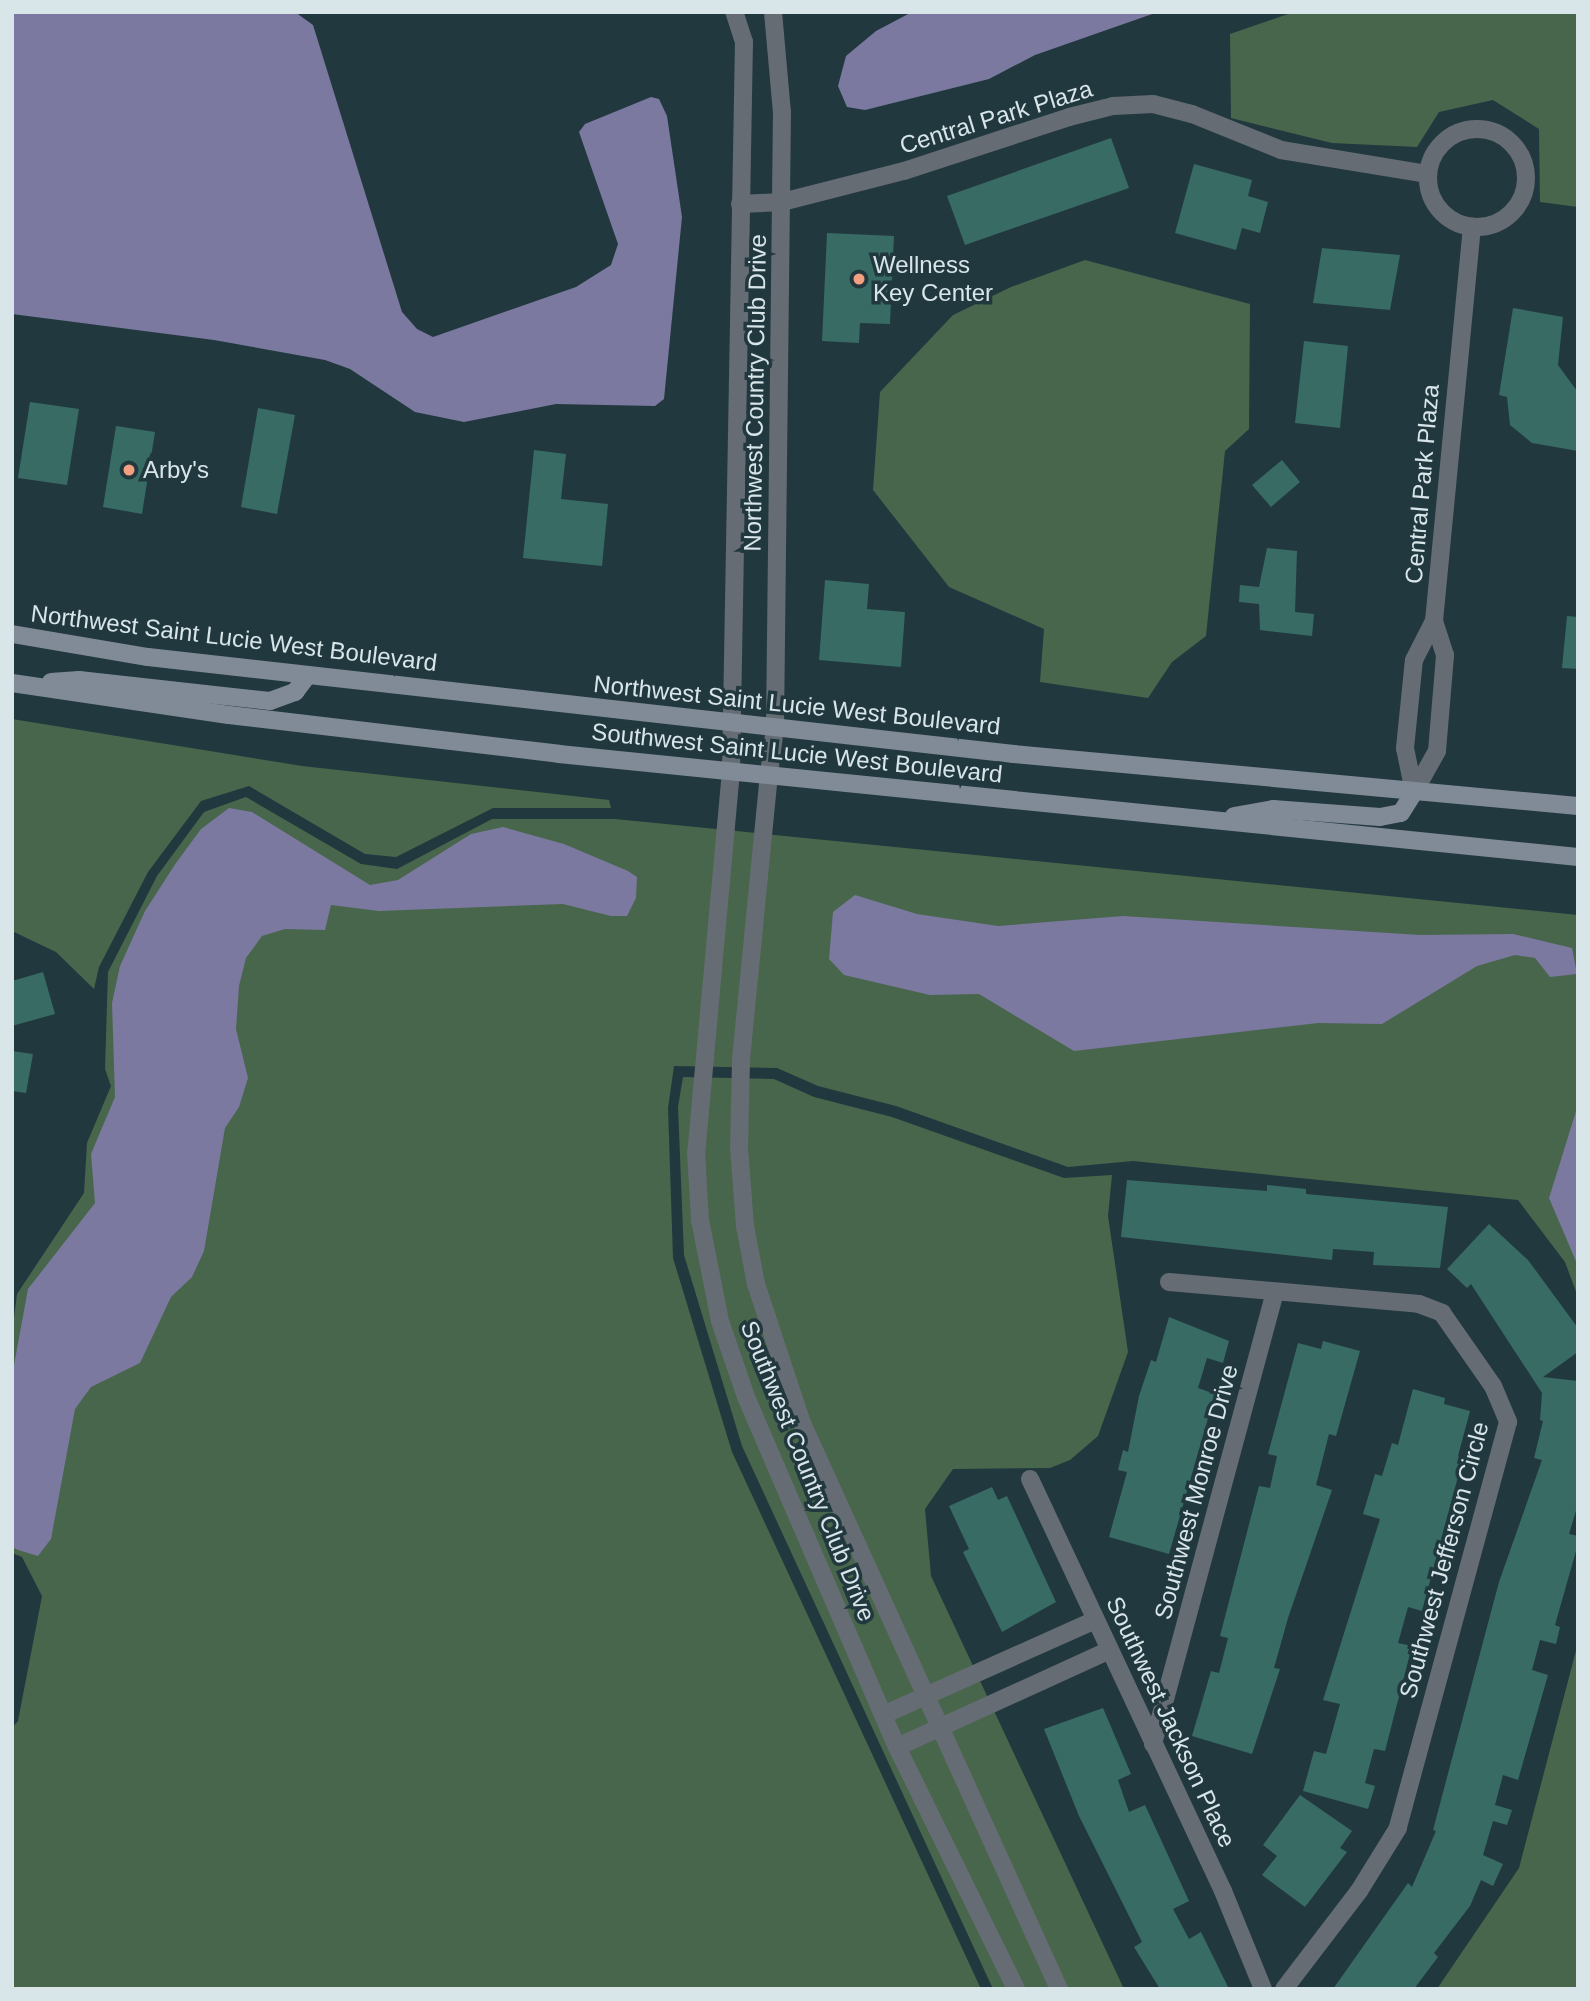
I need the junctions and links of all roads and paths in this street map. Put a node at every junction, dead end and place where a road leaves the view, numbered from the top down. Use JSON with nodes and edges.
{"nodes":[{"id":1,"x":734,"y":12,"type":"edge"},
{"id":2,"x":773,"y":12,"type":"edge"},
{"id":3,"x":1428,"y":174,"type":"junction"},
{"id":4,"x":782,"y":202,"type":"junction"},
{"id":5,"x":740,"y":204,"type":"junction"},
{"id":6,"x":1472,"y":227,"type":"junction"},
{"id":7,"x":1434,"y":621,"type":"junction"},
{"id":8,"x":12,"y":634,"type":"edge"},
{"id":9,"x":308,"y":676,"type":"junction"},
{"id":10,"x":15,"y":684,"type":"edge"},
{"id":11,"x":735,"y":722,"type":"junction"},
{"id":12,"x":775,"y":727,"type":"junction"},
{"id":13,"x":731,"y":771,"type":"junction"},
{"id":14,"x":769,"y":774,"type":"junction"},
{"id":15,"x":1414,"y":792,"type":"junction"},
{"id":16,"x":1578,"y":806,"type":"edge"},
{"id":17,"x":1213,"y":820,"type":"junction"},
{"id":18,"x":1578,"y":857,"type":"edge"},
{"id":19,"x":1169,"y":1282,"type":"dead end"},
{"id":20,"x":1275,"y":1292,"type":"junction"},
{"id":21,"x":1030,"y":1479,"type":"dead end"},
{"id":22,"x":1095,"y":1620,"type":"junction"},
{"id":23,"x":1108,"y":1651,"type":"junction"},
{"id":24,"x":927,"y":1695,"type":"junction"},
{"id":25,"x":883,"y":1715,"type":"junction"},
{"id":26,"x":942,"y":1727,"type":"junction"},
{"id":27,"x":1153,"y":1744,"type":"junction"},
{"id":28,"x":897,"y":1747,"type":"junction"},
{"id":29,"x":1016,"y":1989,"type":"edge"},
{"id":30,"x":1059,"y":1989,"type":"edge"},
{"id":31,"x":1263,"y":1989,"type":"edge"},
{"id":32,"x":1284,"y":1989,"type":"edge"}],
"edges":[{"from":1,"to":5,"type":"street","name":"Northwest Country Club Drive"},
{"from":2,"to":4,"type":"street","name":"Northwest Country Club Drive"},
{"from":3,"to":4,"type":"street","name":"Central Park Plaza"},
{"from":3,"to":6,"type":"street"},
{"from":3,"to":6,"type":"street"},
{"from":4,"to":5,"type":"street","name":"Central Park Plaza"},
{"from":4,"to":12,"type":"street","name":"Northwest Country Club Drive"},
{"from":5,"to":11,"type":"street","name":"Northwest Country Club Drive"},
{"from":6,"to":7,"type":"street","name":"Central Park Plaza"},
{"from":7,"to":15,"type":"street","name":"Central Park Plaza"},
{"from":7,"to":15,"type":"street","name":"Central Park Plaza"},
{"from":8,"to":9,"type":"main road","name":"Northwest Saint Lucie West Boulevard"},
{"from":9,"to":10,"type":"main road"},
{"from":9,"to":11,"type":"main road","name":"Northwest Saint Lucie West Boulevard"},
{"from":10,"to":13,"type":"main road","name":"Southwest Saint Lucie West Boulevard"},
{"from":11,"to":12,"type":"main road","name":"Northwest Saint Lucie West Boulevard"},
{"from":11,"to":13,"type":"street","name":"Northwest Country Club Drive"},
{"from":12,"to":14,"type":"street","name":"Northwest Country Club Drive"},
{"from":12,"to":15,"type":"main road","name":"Northwest Saint Lucie West Boulevard"},
{"from":13,"to":14,"type":"main road","name":"Southwest Saint Lucie West Boulevard"},
{"from":13,"to":25,"type":"street","name":"Southwest Country Club Drive"},
{"from":14,"to":17,"type":"main road","name":"Southwest Saint Lucie West Boulevard"},
{"from":14,"to":24,"type":"street","name":"Southwest Country Club Drive"},
{"from":15,"to":16,"type":"main road","name":"Northwest Saint Lucie West Boulevard"},
{"from":15,"to":17,"type":"main road"},
{"from":17,"to":18,"type":"main road","name":"Southwest Saint Lucie West Boulevard"},
{"from":19,"to":20,"type":"street","name":"Southwest Jefferson Circle"},
{"from":20,"to":27,"type":"street","name":"Southwest Monroe Drive"},
{"from":20,"to":32,"type":"street","name":"Southwest Jefferson Circle"},
{"from":21,"to":22,"type":"street","name":"Southwest Jackson Place"},
{"from":22,"to":23,"type":"street","name":"Southwest Jackson Place"},
{"from":22,"to":24,"type":"street"},
{"from":23,"to":26,"type":"street"},
{"from":23,"to":27,"type":"street","name":"Southwest Jackson Place"},
{"from":24,"to":25,"type":"street"},
{"from":24,"to":26,"type":"street","name":"Southwest Country Club Drive"},
{"from":25,"to":28,"type":"street","name":"Southwest Country Club Drive"},
{"from":26,"to":28,"type":"street"},
{"from":26,"to":30,"type":"street","name":"Southwest Country Club Drive"},
{"from":27,"to":31,"type":"street","name":"Southwest Jackson Place"},
{"from":28,"to":29,"type":"street","name":"Southwest Country Club Drive"}]}
